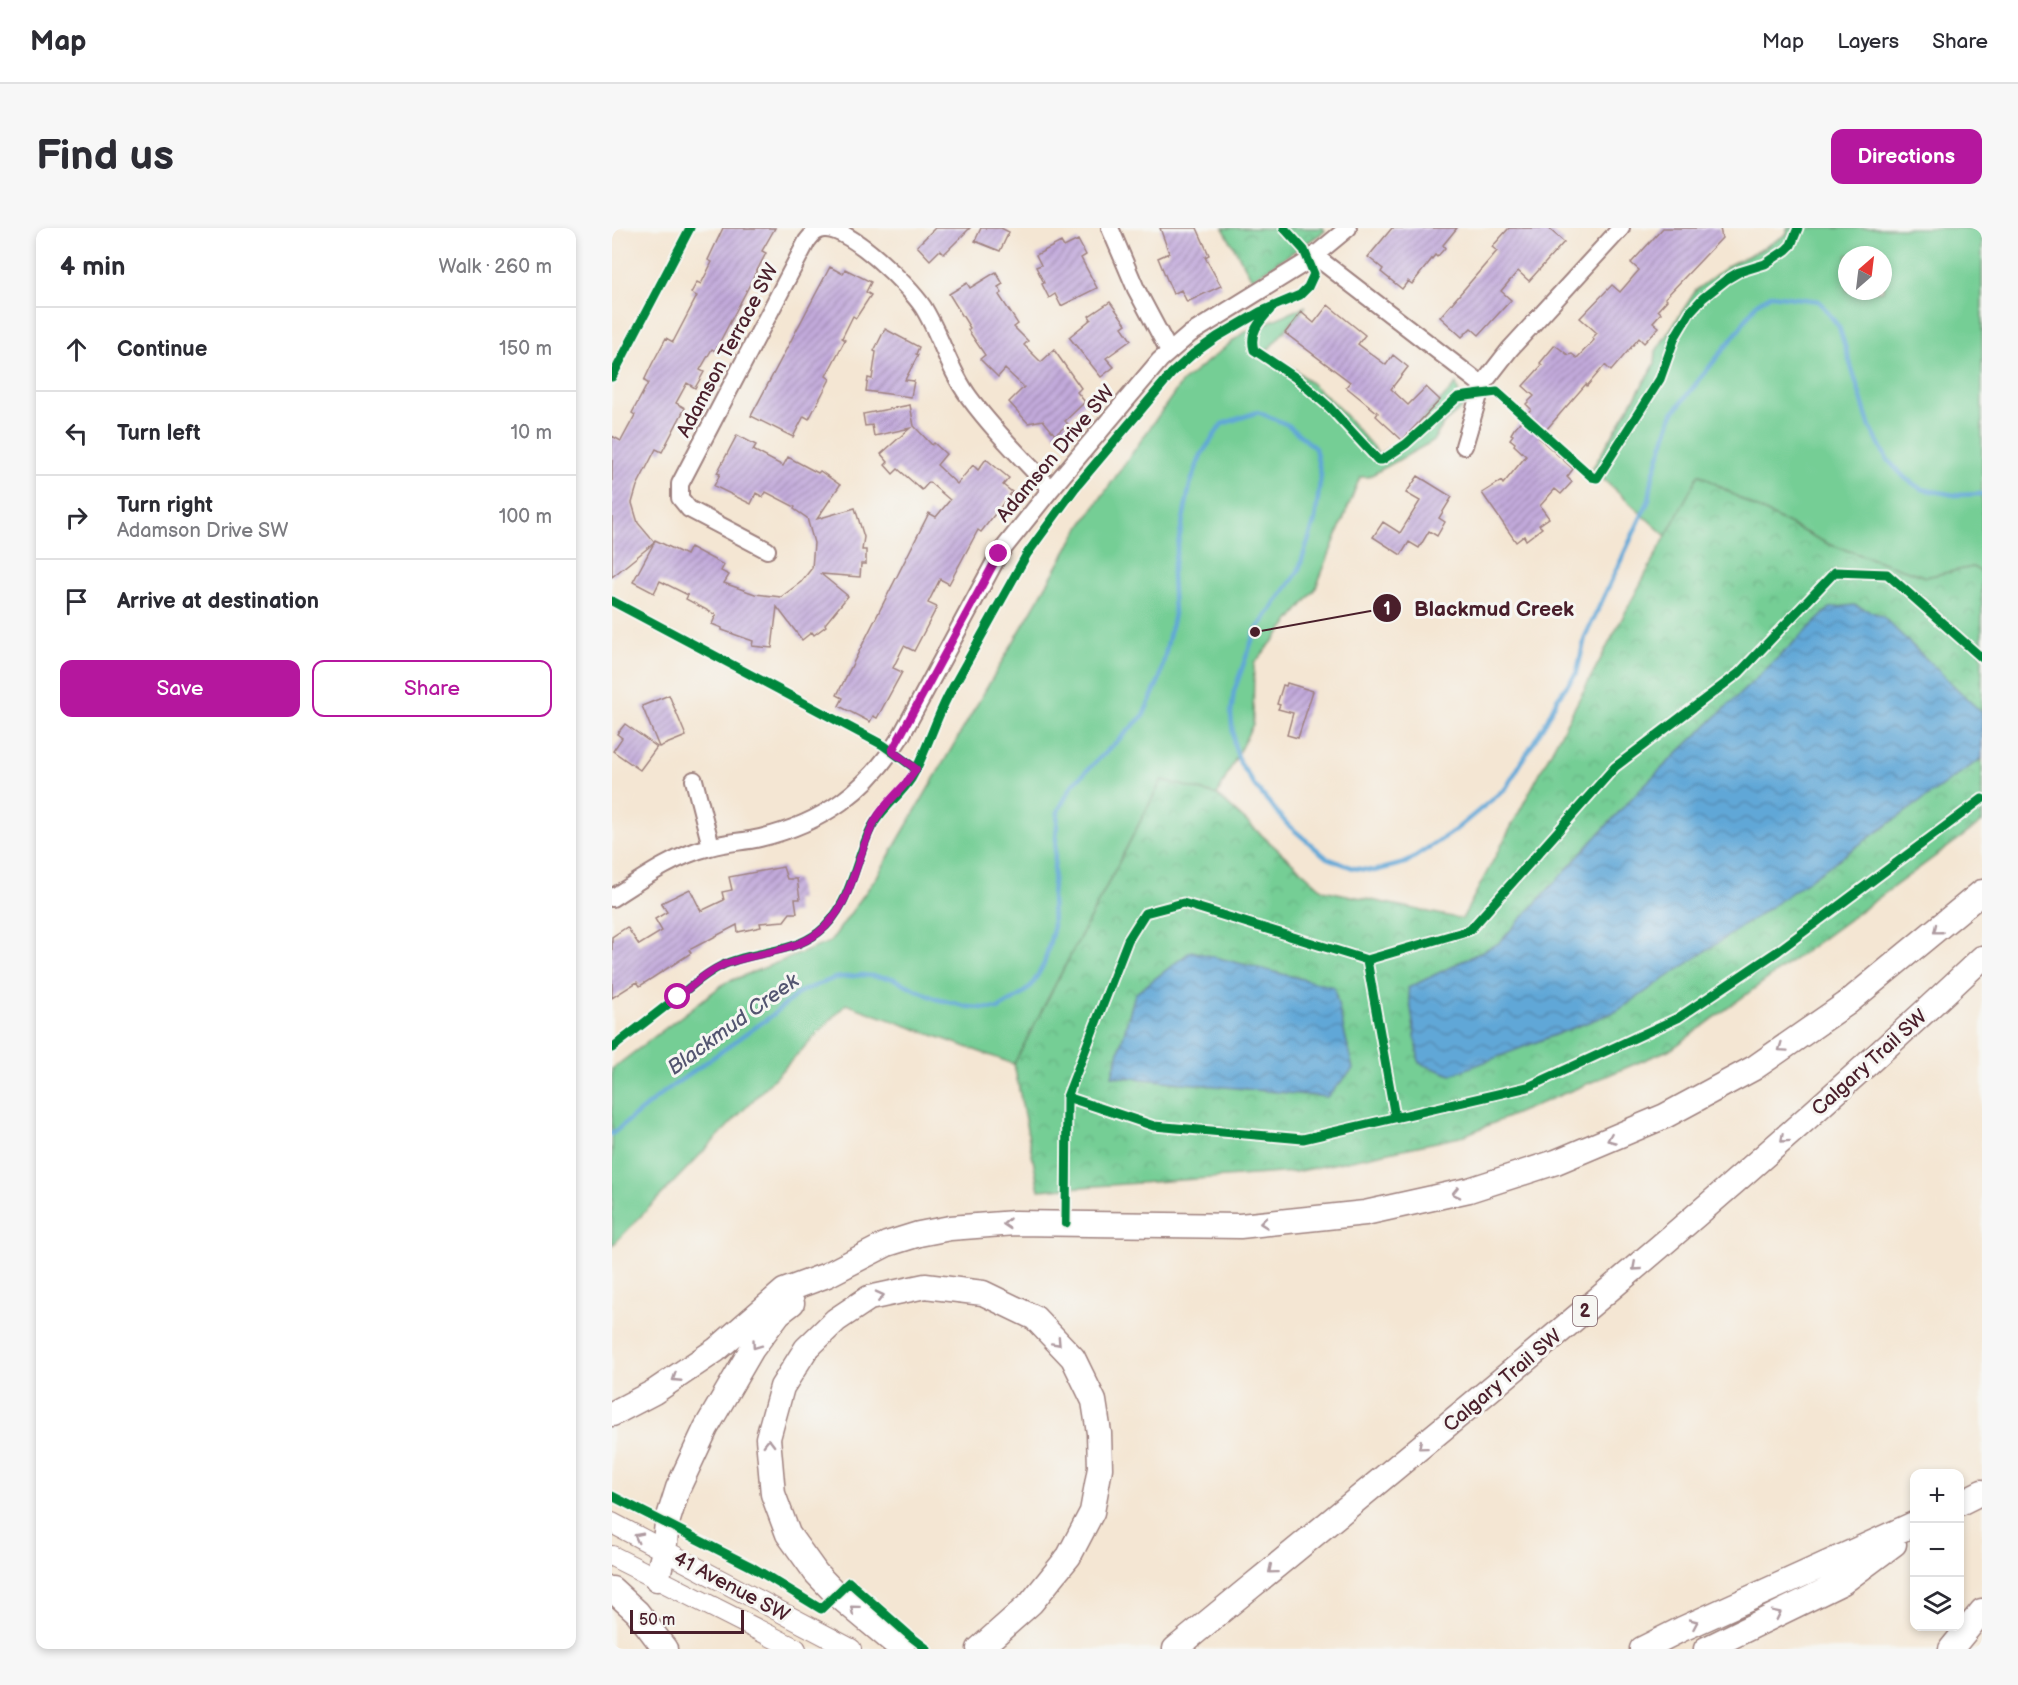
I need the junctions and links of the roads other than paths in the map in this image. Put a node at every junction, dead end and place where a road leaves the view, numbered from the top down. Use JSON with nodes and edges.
{"nodes":[{"id":1,"x":1110,"y":228,"type":"edge"},
{"id":2,"x":1348,"y":228,"type":"edge"},
{"id":3,"x":1621,"y":228,"type":"edge"},
{"id":4,"x":1315,"y":256,"type":"junction"},
{"id":5,"x":1169,"y":351,"type":"junction"},
{"id":6,"x":1482,"y":385,"type":"junction"},
{"id":7,"x":1464,"y":446,"type":"dead end"},
{"id":8,"x":1051,"y":489,"type":"junction"},
{"id":9,"x":766,"y":550,"type":"dead end"},
{"id":10,"x":694,"y":780,"type":"dead end"},
{"id":11,"x":711,"y":846,"type":"junction"},
{"id":12,"x":1982,"y":892,"type":"edge"},
{"id":13,"x":612,"y":898,"type":"edge"},
{"id":14,"x":1982,"y":958,"type":"edge"},
{"id":15,"x":827,"y":1275,"type":"junction"},
{"id":16,"x":612,"y":1414,"type":"edge"},
{"id":17,"x":1982,"y":1492,"type":"edge"},
{"id":18,"x":1964,"y":1501,"type":"edge"},
{"id":19,"x":612,"y":1523,"type":"edge"},
{"id":20,"x":1910,"y":1528,"type":"edge"},
{"id":21,"x":1910,"y":1529,"type":"edge"},
{"id":22,"x":664,"y":1551,"type":"junction"},
{"id":23,"x":612,"y":1556,"type":"edge"},
{"id":24,"x":657,"y":1579,"type":"junction"},
{"id":25,"x":612,"y":1589,"type":"edge"},
{"id":26,"x":1982,"y":1611,"type":"edge"},
{"id":27,"x":901,"y":1648,"type":"edge"},
{"id":28,"x":665,"y":1649,"type":"edge"},
{"id":29,"x":796,"y":1649,"type":"edge"},
{"id":30,"x":851,"y":1649,"type":"edge"},
{"id":31,"x":979,"y":1649,"type":"edge"},
{"id":32,"x":1176,"y":1649,"type":"edge"},
{"id":33,"x":1642,"y":1649,"type":"edge"},
{"id":34,"x":1706,"y":1649,"type":"edge"},
{"id":35,"x":1951,"y":1649,"type":"edge"}],
"edges":[{"from":1,"to":5,"type":"street"},
{"from":2,"to":4,"type":"street","name":"Adamson Drive SW"},
{"from":3,"to":6,"type":"street"},
{"from":4,"to":5,"type":"street","name":"Adamson Drive SW"},
{"from":4,"to":6,"type":"street"},
{"from":5,"to":8,"type":"street","name":"Adamson Drive SW"},
{"from":6,"to":7,"type":"street"},
{"from":8,"to":9,"type":"street","name":"Adamson Terrace SW"},
{"from":8,"to":11,"type":"street","name":"Adamson Drive SW"},
{"from":10,"to":11,"type":"street"},
{"from":11,"to":13,"type":"street","name":"Adamson Drive SW"},
{"from":12,"to":15,"type":"highway","one_way":true},
{"from":14,"to":32,"type":"highway","name":"Calgary Trail SW","number":"2","one_way":true},
{"from":15,"to":16,"type":"highway","one_way":true},
{"from":15,"to":22,"type":"highway","one_way":true},
{"from":17,"to":18,"type":"highway"},
{"from":22,"to":19,"type":"main road","name":"41 Avenue SW","one_way":true},
{"from":33,"to":20,"type":"highway","one_way":true},
{"from":34,"to":21,"type":"highway","one_way":true},
{"from":22,"to":24,"type":"highway"},
{"from":22,"to":30,"type":"main road","name":"41 Avenue SW"},
{"from":23,"to":24,"type":"main road","name":"41 Avenue SW"},
{"from":24,"to":29,"type":"main road","name":"41 Avenue SW"},
{"from":25,"to":28,"type":"highway"},
{"from":26,"to":35,"type":"highway"},
{"from":27,"to":31,"type":"highway","one_way":true}]}
